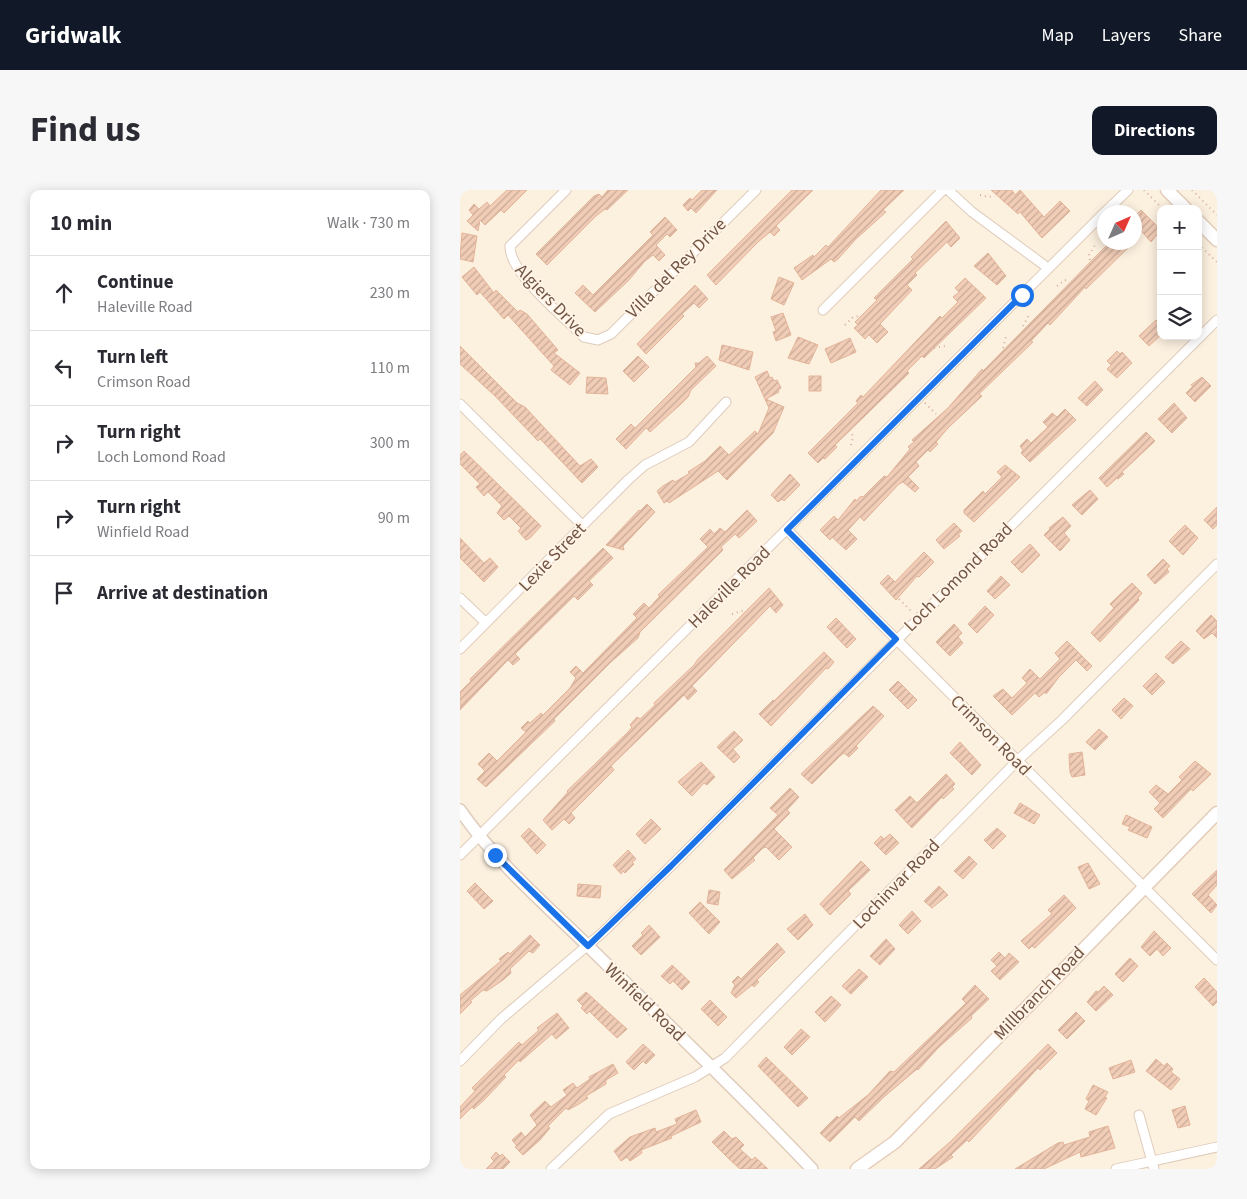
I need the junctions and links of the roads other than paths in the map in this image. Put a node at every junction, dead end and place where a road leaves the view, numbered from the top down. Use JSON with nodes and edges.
{"nodes":[{"id":1,"x":566,"y":190,"type":"edge"},
{"id":2,"x":756,"y":190,"type":"edge"},
{"id":3,"x":943,"y":190,"type":"edge"},
{"id":4,"x":948,"y":190,"type":"edge"},
{"id":5,"x":1128,"y":190,"type":"edge"},
{"id":6,"x":1168,"y":190,"type":"edge"},
{"id":7,"x":1113,"y":205,"type":"edge"},
{"id":8,"x":1182,"y":205,"type":"edge"},
{"id":9,"x":1097,"y":221,"type":"edge"},
{"id":10,"x":1202,"y":224,"type":"edge"},
{"id":11,"x":1215,"y":233,"type":"edge"},
{"id":12,"x":1048,"y":268,"type":"junction"},
{"id":13,"x":823,"y":310,"type":"dead end"},
{"id":14,"x":1217,"y":320,"type":"edge"},
{"id":15,"x":594,"y":340,"type":"joint"},
{"id":16,"x":726,"y":402,"type":"dead end"},
{"id":17,"x":460,"y":404,"type":"edge"},
{"id":18,"x":582,"y":525,"type":"junction"},
{"id":19,"x":787,"y":530,"type":"junction"},
{"id":20,"x":1217,"y":564,"type":"edge"},
{"id":21,"x":460,"y":598,"type":"edge"},
{"id":22,"x":486,"y":624,"type":"junction"},
{"id":23,"x":896,"y":639,"type":"junction"},
{"id":24,"x":460,"y":649,"type":"edge"},
{"id":25,"x":1017,"y":761,"type":"junction"},
{"id":26,"x":460,"y":810,"type":"edge"},
{"id":27,"x":1217,"y":813,"type":"edge"},
{"id":28,"x":479,"y":836,"type":"junction"},
{"id":29,"x":460,"y":855,"type":"edge"},
{"id":30,"x":1144,"y":885,"type":"junction"},
{"id":31,"x":588,"y":946,"type":"junction"},
{"id":32,"x":1216,"y":957,"type":"edge"},
{"id":33,"x":460,"y":1061,"type":"edge"},
{"id":34,"x":711,"y":1067,"type":"junction"},
{"id":35,"x":1139,"y":1115,"type":"dead end"},
{"id":36,"x":1217,"y":1147,"type":"edge"},
{"id":37,"x":1153,"y":1165,"type":"edge"},
{"id":38,"x":551,"y":1169,"type":"edge"},
{"id":39,"x":812,"y":1169,"type":"edge"},
{"id":40,"x":857,"y":1169,"type":"edge"},
{"id":41,"x":1116,"y":1169,"type":"edge"}],
"edges":[{"from":1,"to":15,"type":"street","name":"Algiers Drive"},
{"from":2,"to":15,"type":"street","name":"Villa del Rey Drive"},
{"from":3,"to":13,"type":"street"},
{"from":4,"to":12,"type":"street"},
{"from":5,"to":7,"type":"street","name":"Haleville Road"},
{"from":6,"to":8,"type":"main road"},
{"from":9,"to":12,"type":"street","name":"Haleville Road"},
{"from":10,"to":11,"type":"main road"},
{"from":12,"to":19,"type":"street","name":"Haleville Road"},
{"from":14,"to":23,"type":"street","name":"Loch Lomond Road"},
{"from":16,"to":18,"type":"street","name":"Lexie Street"},
{"from":17,"to":18,"type":"street"},
{"from":18,"to":22,"type":"street","name":"Lexie Street"},
{"from":19,"to":23,"type":"street","name":"Crimson Road"},
{"from":19,"to":28,"type":"street","name":"Haleville Road"},
{"from":20,"to":25,"type":"street","name":"Lochinvar Road"},
{"from":21,"to":22,"type":"street"},
{"from":22,"to":24,"type":"street","name":"Lexie Street"},
{"from":23,"to":25,"type":"street","name":"Crimson Road"},
{"from":23,"to":31,"type":"street","name":"Loch Lomond Road"},
{"from":25,"to":30,"type":"street","name":"Crimson Road"},
{"from":25,"to":34,"type":"street","name":"Lochinvar Road"},
{"from":26,"to":28,"type":"street","name":"Winfield Road"},
{"from":27,"to":30,"type":"main road","name":"Millbranch Road"},
{"from":28,"to":29,"type":"street","name":"Haleville Road"},
{"from":28,"to":31,"type":"street","name":"Winfield Road"},
{"from":30,"to":32,"type":"street","name":"Crimson Road"},
{"from":30,"to":40,"type":"main road","name":"Millbranch Road"},
{"from":31,"to":33,"type":"street","name":"Loch Lomond Road"},
{"from":31,"to":34,"type":"street","name":"Winfield Road"},
{"from":34,"to":38,"type":"street","name":"Lochinvar Road"},
{"from":34,"to":39,"type":"street","name":"Winfield Road"},
{"from":35,"to":37,"type":"street"},
{"from":36,"to":37,"type":"street"},
{"from":37,"to":41,"type":"street"}]}
